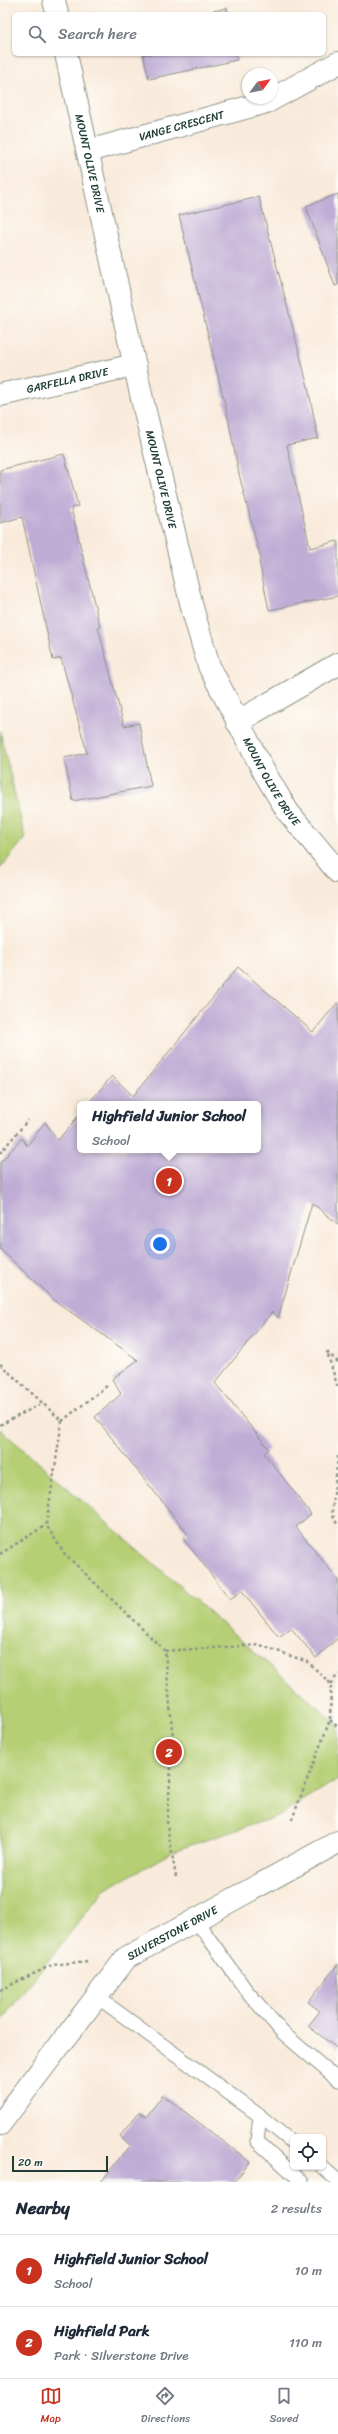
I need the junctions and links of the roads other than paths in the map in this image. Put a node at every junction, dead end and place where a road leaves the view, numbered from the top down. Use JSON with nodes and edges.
{"nodes":[{"id":1,"x":54,"y":0,"type":"edge"},
{"id":2,"x":57,"y":12,"type":"edge"},
{"id":3,"x":66,"y":56,"type":"edge"},
{"id":4,"x":338,"y":63,"type":"edge"},
{"id":5,"x":88,"y":150,"type":"junction"},
{"id":6,"x":135,"y":365,"type":"junction"},
{"id":7,"x":0,"y":396,"type":"edge"},
{"id":8,"x":338,"y":664,"type":"edge"},
{"id":9,"x":237,"y":722,"type":"junction"},
{"id":10,"x":338,"y":872,"type":"edge"},
{"id":11,"x":338,"y":1842,"type":"edge"},
{"id":12,"x":195,"y":1919,"type":"junction"},
{"id":13,"x":96,"y":1996,"type":"junction"},
{"id":14,"x":338,"y":2080,"type":"edge"},
{"id":15,"x":260,"y":2116,"type":"junction"},
{"id":16,"x":0,"y":2124,"type":"edge"},
{"id":17,"x":290,"y":2141,"type":"edge"},
{"id":18,"x":325,"y":2170,"type":"edge"},
{"id":19,"x":338,"y":2181,"type":"edge"},
{"id":20,"x":302,"y":2182,"type":"edge"}],
"edges":[{"from":1,"to":2,"type":"street"},
{"from":3,"to":5,"type":"street","name":"MOUNT OLIVE DRIVE"},
{"from":4,"to":5,"type":"street","name":"VANGE CRESCENT"},
{"from":5,"to":6,"type":"street","name":"MOUNT OLIVE DRIVE"},
{"from":6,"to":7,"type":"street","name":"GARFELLA DRIVE"},
{"from":6,"to":9,"type":"street","name":"MOUNT OLIVE DRIVE"},
{"from":8,"to":9,"type":"street"},
{"from":9,"to":10,"type":"street","name":"MOUNT OLIVE DRIVE"},
{"from":11,"to":12,"type":"street","name":"SILVERSTONE DRIVE"},
{"from":12,"to":13,"type":"street","name":"SILVERSTONE DRIVE"},
{"from":12,"to":14,"type":"lane"},
{"from":13,"to":15,"type":"lane"},
{"from":13,"to":16,"type":"street","name":"SILVERSTONE DRIVE"},
{"from":15,"to":17,"type":"lane"},
{"from":15,"to":20,"type":"lane"},
{"from":18,"to":19,"type":"lane"}]}
